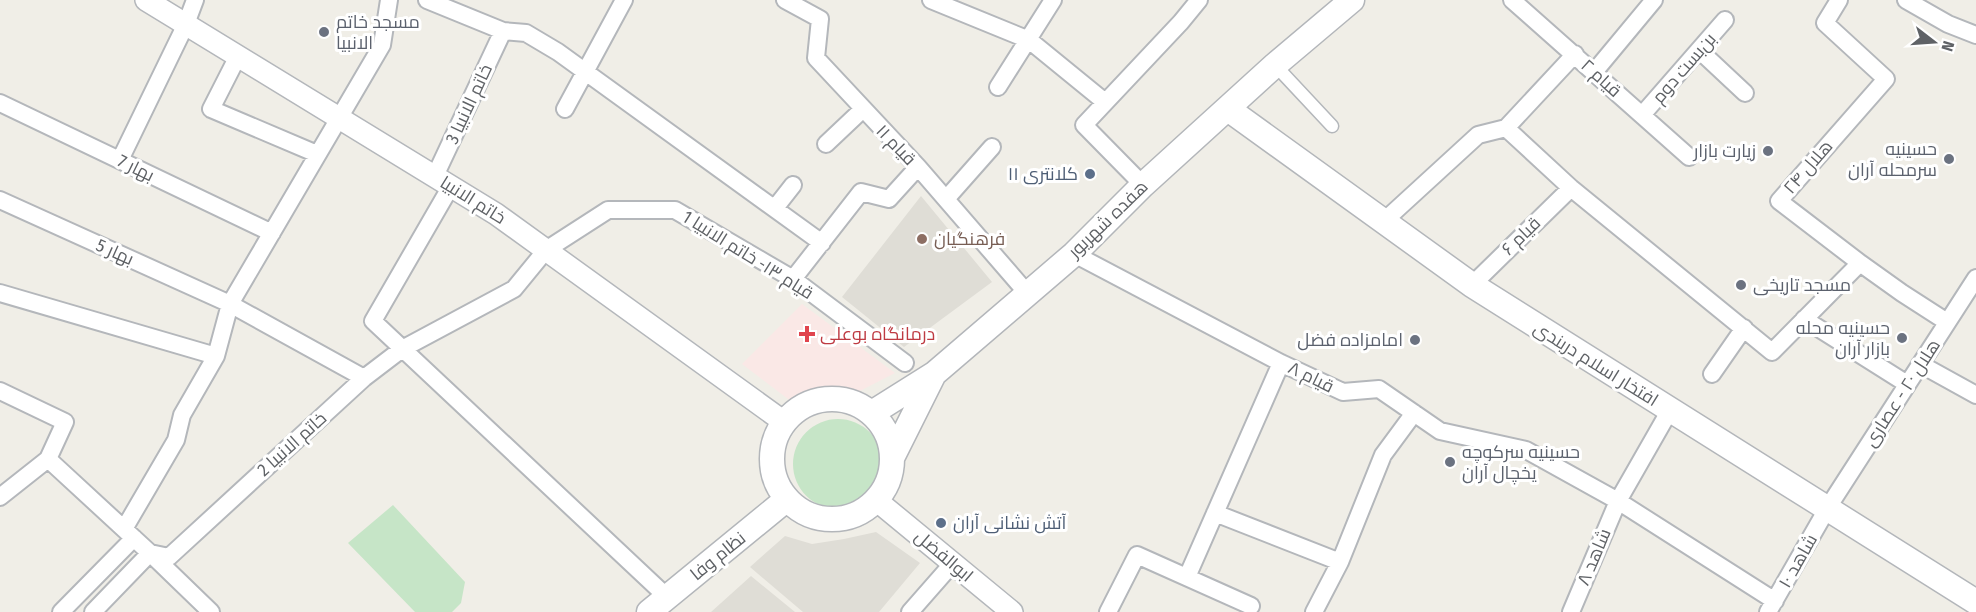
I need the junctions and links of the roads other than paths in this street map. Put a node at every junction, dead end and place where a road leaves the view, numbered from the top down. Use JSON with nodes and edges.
{"nodes":[{"id":1,"x":146,"y":0,"type":"edge"},
{"id":2,"x":195,"y":0,"type":"edge"},
{"id":3,"x":389,"y":0,"type":"edge"},
{"id":4,"x":427,"y":0,"type":"edge"},
{"id":5,"x":624,"y":0,"type":"edge"},
{"id":6,"x":785,"y":0,"type":"edge"},
{"id":7,"x":931,"y":0,"type":"edge"},
{"id":8,"x":1053,"y":0,"type":"edge"},
{"id":9,"x":1200,"y":0,"type":"edge"},
{"id":10,"x":1351,"y":0,"type":"edge"},
{"id":11,"x":1512,"y":0,"type":"edge"},
{"id":12,"x":1654,"y":0,"type":"edge"},
{"id":13,"x":1839,"y":0,"type":"edge"},
{"id":14,"x":1906,"y":0,"type":"edge"},
{"id":15,"x":954,"y":5,"type":"edge"},
{"id":16,"x":1725,"y":20,"type":"dead end"},
{"id":17,"x":186,"y":24,"type":"junction"},
{"id":18,"x":503,"y":31,"type":"junction"},
{"id":19,"x":1976,"y":35,"type":"edge"},
{"id":20,"x":1029,"y":40,"type":"junction"},
{"id":21,"x":1699,"y":50,"type":"junction"},
{"id":22,"x":1575,"y":54,"type":"junction"},
{"id":23,"x":238,"y":56,"type":"junction"},
{"id":24,"x":1275,"y":65,"type":"junction"},
{"id":25,"x":585,"y":71,"type":"junction"},
{"id":26,"x":1594,"y":71,"type":"junction"},
{"id":27,"x":998,"y":87,"type":"dead end"},
{"id":28,"x":1745,"y":93,"type":"dead end"},
{"id":29,"x":1105,"y":102,"type":"junction"},
{"id":30,"x":0,"y":103,"type":"edge"},
{"id":31,"x":565,"y":109,"type":"dead end"},
{"id":32,"x":1228,"y":109,"type":"junction"},
{"id":33,"x":862,"y":110,"type":"junction"},
{"id":34,"x":1642,"y":115,"type":"junction"},
{"id":35,"x":339,"y":118,"type":"junction"},
{"id":36,"x":1332,"y":126,"type":"dead end"},
{"id":37,"x":1506,"y":128,"type":"junction"},
{"id":38,"x":826,"y":144,"type":"dead end"},
{"id":39,"x":992,"y":147,"type":"dead end"},
{"id":40,"x":317,"y":154,"type":"junction"},
{"id":41,"x":1689,"y":157,"type":"dead end"},
{"id":42,"x":120,"y":160,"type":"junction"},
{"id":43,"x":918,"y":167,"type":"junction"},
{"id":44,"x":443,"y":181,"type":"junction"},
{"id":45,"x":1143,"y":184,"type":"junction"},
{"id":46,"x":793,"y":185,"type":"dead end"},
{"id":47,"x":1571,"y":188,"type":"junction"},
{"id":48,"x":946,"y":199,"type":"junction"},
{"id":49,"x":0,"y":200,"type":"edge"},
{"id":50,"x":775,"y":208,"type":"junction"},
{"id":51,"x":1383,"y":222,"type":"junction"},
{"id":52,"x":272,"y":233,"type":"junction"},
{"id":53,"x":822,"y":243,"type":"junction"},
{"id":54,"x":546,"y":250,"type":"junction"},
{"id":55,"x":1074,"y":254,"type":"junction"},
{"id":56,"x":1860,"y":263,"type":"junction"},
{"id":57,"x":1976,"y":278,"type":"edge"},
{"id":58,"x":793,"y":279,"type":"junction"},
{"id":59,"x":1472,"y":285,"type":"junction"},
{"id":60,"x":0,"y":293,"type":"edge"},
{"id":61,"x":1027,"y":293,"type":"junction"},
{"id":62,"x":230,"y":304,"type":"junction"},
{"id":63,"x":1804,"y":319,"type":"junction"},
{"id":64,"x":1947,"y":322,"type":"junction"},
{"id":65,"x":1744,"y":328,"type":"junction"},
{"id":66,"x":402,"y":349,"type":"junction"},
{"id":67,"x":216,"y":356,"type":"junction"},
{"id":68,"x":905,"y":363,"type":"dead end"},
{"id":69,"x":1281,"y":363,"type":"junction"},
{"id":70,"x":1920,"y":364,"type":"junction"},
{"id":71,"x":934,"y":374,"type":"junction"},
{"id":72,"x":1712,"y":374,"type":"dead end"},
{"id":73,"x":364,"y":378,"type":"junction"},
{"id":74,"x":1907,"y":384,"type":"junction"},
{"id":75,"x":0,"y":391,"type":"edge"},
{"id":76,"x":1976,"y":395,"type":"edge"},
{"id":77,"x":1670,"y":410,"type":"junction"},
{"id":78,"x":872,"y":413,"type":"junction"},
{"id":79,"x":1414,"y":413,"type":"junction"},
{"id":80,"x":784,"y":422,"type":"junction"},
{"id":81,"x":892,"y":458,"type":"junction"},
{"id":82,"x":48,"y":459,"type":"junction"},
{"id":83,"x":0,"y":497,"type":"edge"},
{"id":84,"x":787,"y":499,"type":"junction"},
{"id":85,"x":876,"y":500,"type":"junction"},
{"id":86,"x":1618,"y":501,"type":"junction"},
{"id":87,"x":1827,"y":509,"type":"junction"},
{"id":88,"x":1215,"y":513,"type":"junction"},
{"id":89,"x":129,"y":533,"type":"junction"},
{"id":90,"x":150,"y":553,"type":"junction"},
{"id":91,"x":1340,"y":562,"type":"junction"},
{"id":92,"x":953,"y":563,"type":"junction"},
{"id":93,"x":1187,"y":577,"type":"junction"},
{"id":94,"x":667,"y":597,"type":"junction"},
{"id":95,"x":1968,"y":604,"type":"edge"},
{"id":96,"x":1251,"y":606,"type":"dead end"},
{"id":97,"x":1771,"y":606,"type":"edge"},
{"id":98,"x":61,"y":612,"type":"edge"},
{"id":99,"x":93,"y":612,"type":"edge"},
{"id":100,"x":211,"y":612,"type":"edge"},
{"id":101,"x":649,"y":612,"type":"edge"},
{"id":102,"x":910,"y":612,"type":"edge"},
{"id":103,"x":1012,"y":612,"type":"edge"},
{"id":104,"x":1108,"y":612,"type":"edge"},
{"id":105,"x":1314,"y":612,"type":"edge"},
{"id":106,"x":1571,"y":612,"type":"edge"}],
"edges":[{"from":1,"to":17,"type":"street","name":"خاتم الانبیا"},
{"from":2,"to":17,"type":"street"},
{"from":3,"to":35,"type":"street"},
{"from":4,"to":18,"type":"street"},
{"from":5,"to":25,"type":"street"},
{"from":6,"to":33,"type":"street","name":"قیام ۱۱"},
{"from":7,"to":15,"type":"street"},
{"from":8,"to":20,"type":"street"},
{"from":9,"to":29,"type":"street"},
{"from":10,"to":24,"type":"main road","name":"هفده شهریور"},
{"from":11,"to":22,"type":"street","name":"قیام ۲"},
{"from":12,"to":26,"type":"street"},
{"from":13,"to":56,"type":"street","name":"هلال ۲۴"},
{"from":14,"to":19,"type":"street"},
{"from":15,"to":20,"type":"street"},
{"from":16,"to":21,"type":"street","name":"بن‌بست دوم"},
{"from":17,"to":23,"type":"street","name":"خاتم الانبیا"},
{"from":17,"to":42,"type":"street"},
{"from":18,"to":25,"type":"street"},
{"from":18,"to":44,"type":"street","name":"خاتم الانبیا 3"},
{"from":20,"to":27,"type":"street"},
{"from":20,"to":29,"type":"street"},
{"from":21,"to":28,"type":"street"},
{"from":21,"to":34,"type":"street","name":"بن‌بست دوم"},
{"from":22,"to":26,"type":"street","name":"قیام ۲"},
{"from":22,"to":37,"type":"street"},
{"from":23,"to":35,"type":"street","name":"خاتم الانبیا"},
{"from":23,"to":40,"type":"street"},
{"from":24,"to":32,"type":"main road","name":"هفده شهریور"},
{"from":24,"to":36,"type":"street"},
{"from":25,"to":31,"type":"street"},
{"from":25,"to":50,"type":"street"},
{"from":26,"to":34,"type":"street","name":"قیام ۲"},
{"from":29,"to":45,"type":"street"},
{"from":30,"to":42,"type":"street","name":"بهار 7"},
{"from":32,"to":45,"type":"main road","name":"هفده شهریور"},
{"from":32,"to":51,"type":"main road","name":"افتخار اسلام دربندی"},
{"from":33,"to":38,"type":"street"},
{"from":33,"to":43,"type":"street","name":"قیام ۱۱"},
{"from":34,"to":41,"type":"street","name":"قیام ۲"},
{"from":35,"to":40,"type":"street"},
{"from":35,"to":44,"type":"street","name":"خاتم الانبیا"},
{"from":37,"to":47,"type":"street"},
{"from":37,"to":51,"type":"street"},
{"from":39,"to":48,"type":"street"},
{"from":40,"to":52,"type":"street"},
{"from":42,"to":52,"type":"street","name":"بهار 7"},
{"from":43,"to":48,"type":"street","name":"قیام ۱۱"},
{"from":43,"to":53,"type":"street"},
{"from":44,"to":54,"type":"street","name":"خاتم الانبیا"},
{"from":44,"to":66,"type":"street","name":"خاتم الانبیا 3"},
{"from":45,"to":55,"type":"main road","name":"هفده شهریور"},
{"from":46,"to":50,"type":"street"},
{"from":47,"to":59,"type":"street","name":"قیام ۶"},
{"from":47,"to":65,"type":"street"},
{"from":48,"to":61,"type":"street","name":"قیام ۱۱"},
{"from":49,"to":62,"type":"street","name":"بهار 5"},
{"from":50,"to":53,"type":"street"},
{"from":51,"to":59,"type":"main road","name":"افتخار اسلام دربندی"},
{"from":52,"to":62,"type":"street"},
{"from":53,"to":58,"type":"street"},
{"from":54,"to":58,"type":"street","name":"قیام ۱۳- خاتم الانبیا 1"},
{"from":54,"to":66,"type":"street","name":"خاتم الانبیا 2"},
{"from":54,"to":80,"type":"street","name":"خاتم الانبیا"},
{"from":55,"to":61,"type":"main road","name":"هفده شهریور"},
{"from":55,"to":69,"type":"street","name":"قیام ۸"},
{"from":56,"to":63,"type":"street"},
{"from":56,"to":64,"type":"street"},
{"from":57,"to":64,"type":"street","name":"هلال ۲۰ - عصاری"},
{"from":58,"to":68,"type":"street","name":"قیام ۱۳- خاتم الانبیا 1"},
{"from":59,"to":77,"type":"main road","name":"افتخار اسلام دربندی"},
{"from":60,"to":67,"type":"street"},
{"from":61,"to":71,"type":"main road","name":"هفده شهریور"},
{"from":62,"to":67,"type":"street"},
{"from":62,"to":73,"type":"street","name":"بهار 5"},
{"from":63,"to":65,"type":"street"},
{"from":63,"to":74,"type":"street"},
{"from":64,"to":70,"type":"street","name":"هلال ۲۰ - عصاری"},
{"from":65,"to":72,"type":"street"},
{"from":66,"to":73,"type":"street","name":"خاتم الانبیا 2"},
{"from":66,"to":94,"type":"street"},
{"from":67,"to":89,"type":"street"},
{"from":69,"to":79,"type":"street","name":"قیام ۸"},
{"from":69,"to":88,"type":"street"},
{"from":70,"to":74,"type":"street","name":"هلال ۲۰ - عصاری"},
{"from":70,"to":76,"type":"street"},
{"from":71,"to":78,"type":"main road"},
{"from":71,"to":81,"type":"main road","name":"هفده شهریور"},
{"from":73,"to":90,"type":"street","name":"خاتم الانبیا 2"},
{"from":74,"to":87,"type":"street","name":"هلال ۲۰ - عصاری"},
{"from":75,"to":82,"type":"street"},
{"from":77,"to":86,"type":"street","name":"شاهد ۸"},
{"from":77,"to":87,"type":"main road","name":"افتخار اسلام دربندی"},
{"from":78,"to":80,"type":"main road"},
{"from":78,"to":81,"type":"main road"},
{"from":79,"to":86,"type":"street","name":"قیام ۸"},
{"from":79,"to":91,"type":"street"},
{"from":80,"to":84,"type":"main road"},
{"from":81,"to":85,"type":"main road"},
{"from":82,"to":83,"type":"street"},
{"from":82,"to":89,"type":"street"},
{"from":84,"to":85,"type":"main road"},
{"from":84,"to":94,"type":"main road","name":"نظام وفا"},
{"from":85,"to":92,"type":"street","name":"ابوالفضل"},
{"from":86,"to":97,"type":"street","name":"قیام ۸"},
{"from":86,"to":106,"type":"street","name":"شاهد ۸"},
{"from":87,"to":95,"type":"main road","name":"افتخار اسلام دربندی"},
{"from":87,"to":97,"type":"street","name":"شاهد ۱۰"},
{"from":88,"to":91,"type":"street"},
{"from":88,"to":93,"type":"street"},
{"from":89,"to":90,"type":"street"},
{"from":89,"to":98,"type":"street"},
{"from":90,"to":99,"type":"street"},
{"from":90,"to":100,"type":"street"},
{"from":91,"to":105,"type":"street"},
{"from":92,"to":102,"type":"street"},
{"from":92,"to":103,"type":"street","name":"ابوالفضل"},
{"from":93,"to":96,"type":"street"},
{"from":93,"to":104,"type":"street"},
{"from":94,"to":101,"type":"main road","name":"نظام وفا"}]}
